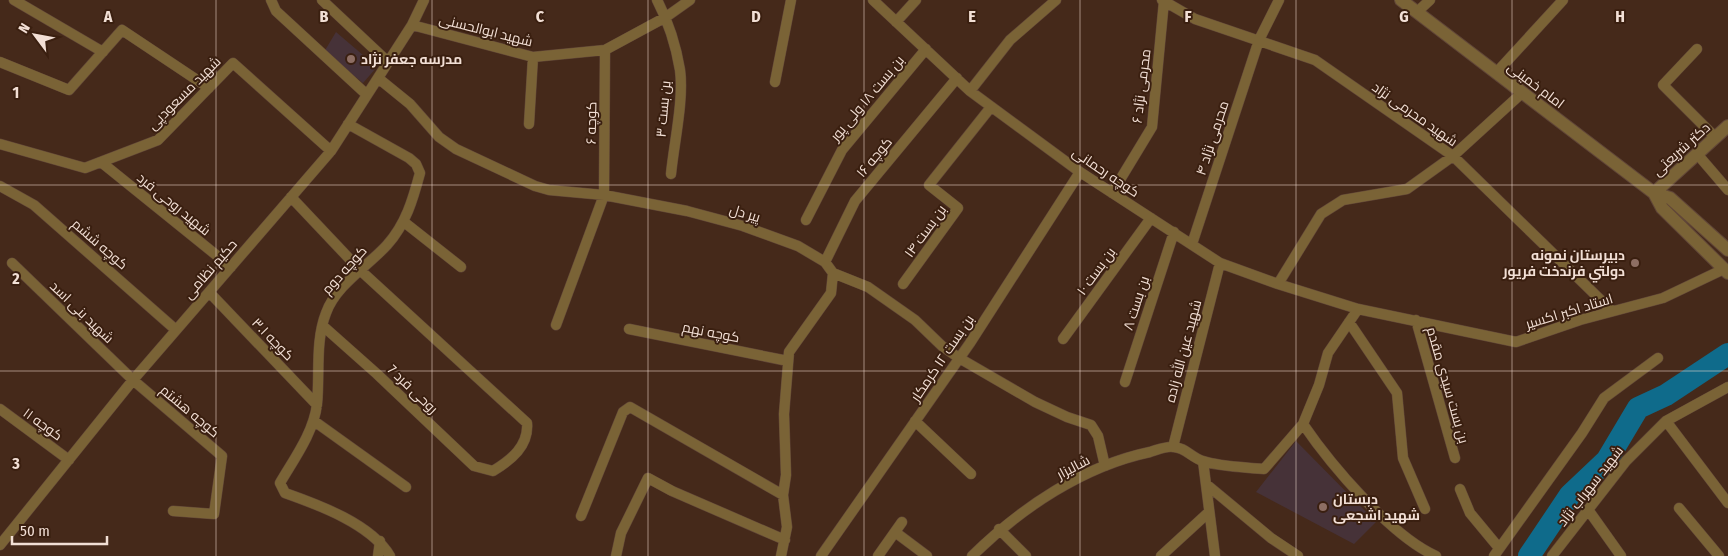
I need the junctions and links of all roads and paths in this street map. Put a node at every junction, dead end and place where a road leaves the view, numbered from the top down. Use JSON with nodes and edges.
{"nodes":[{"id":1,"x":14,"y":0,"type":"edge"},
{"id":2,"x":271,"y":0,"type":"edge"},
{"id":3,"x":322,"y":0,"type":"edge"},
{"id":4,"x":424,"y":0,"type":"edge"},
{"id":5,"x":657,"y":0,"type":"edge"},
{"id":6,"x":690,"y":0,"type":"edge"},
{"id":7,"x":791,"y":0,"type":"edge"},
{"id":8,"x":873,"y":0,"type":"edge"},
{"id":9,"x":916,"y":0,"type":"edge"},
{"id":10,"x":1056,"y":0,"type":"edge"},
{"id":11,"x":1279,"y":0,"type":"edge"},
{"id":12,"x":1401,"y":0,"type":"edge"},
{"id":13,"x":1430,"y":0,"type":"edge"},
{"id":14,"x":1563,"y":0,"type":"edge"},
{"id":15,"x":1163,"y":1,"type":"edge"},
{"id":16,"x":1417,"y":12,"type":"junction"},
{"id":17,"x":666,"y":17,"type":"junction"},
{"id":18,"x":896,"y":22,"type":"junction"},
{"id":19,"x":412,"y":25,"type":"junction"},
{"id":20,"x":1259,"y":40,"type":"junction"},
{"id":21,"x":1697,"y":48,"type":"dead end"},
{"id":22,"x":605,"y":50,"type":"junction"},
{"id":23,"x":926,"y":50,"type":"junction"},
{"id":24,"x":103,"y":52,"type":"junction"},
{"id":25,"x":533,"y":57,"type":"junction"},
{"id":26,"x":0,"y":62,"type":"edge"},
{"id":27,"x":388,"y":62,"type":"junction"},
{"id":28,"x":1496,"y":73,"type":"junction"},
{"id":29,"x":378,"y":78,"type":"junction"},
{"id":30,"x":956,"y":78,"type":"junction"},
{"id":31,"x":775,"y":82,"type":"dead end"},
{"id":32,"x":209,"y":88,"type":"junction"},
{"id":33,"x":970,"y":91,"type":"junction"},
{"id":34,"x":1522,"y":93,"type":"junction"},
{"id":35,"x":366,"y":94,"type":"junction"},
{"id":36,"x":991,"y":108,"type":"junction"},
{"id":37,"x":348,"y":124,"type":"junction"},
{"id":38,"x":530,"y":124,"type":"dead end"},
{"id":39,"x":1728,"y":126,"type":"edge"},
{"id":40,"x":1716,"y":138,"type":"junction"},
{"id":41,"x":0,"y":144,"type":"edge"},
{"id":42,"x":331,"y":151,"type":"junction"},
{"id":43,"x":1698,"y":155,"type":"junction"},
{"id":44,"x":1452,"y":156,"type":"junction"},
{"id":45,"x":101,"y":162,"type":"junction"},
{"id":46,"x":1080,"y":172,"type":"junction"},
{"id":47,"x":671,"y":174,"type":"dead end"},
{"id":48,"x":0,"y":186,"type":"edge"},
{"id":49,"x":1728,"y":190,"type":"edge"},
{"id":50,"x":1112,"y":193,"type":"junction"},
{"id":51,"x":1654,"y":193,"type":"junction"},
{"id":52,"x":604,"y":195,"type":"junction"},
{"id":53,"x":291,"y":197,"type":"junction"},
{"id":54,"x":1151,"y":218,"type":"junction"},
{"id":55,"x":806,"y":220,"type":"dead end"},
{"id":56,"x":404,"y":222,"type":"junction"},
{"id":57,"x":1174,"y":232,"type":"junction"},
{"id":58,"x":1192,"y":244,"type":"junction"},
{"id":59,"x":1728,"y":250,"type":"edge"},
{"id":60,"x":12,"y":262,"type":"dead end"},
{"id":61,"x":825,"y":262,"type":"junction"},
{"id":62,"x":1220,"y":263,"type":"junction"},
{"id":63,"x":231,"y":267,"type":"junction"},
{"id":64,"x":461,"y":267,"type":"dead end"},
{"id":65,"x":360,"y":270,"type":"junction"},
{"id":66,"x":1726,"y":271,"type":"edge"},
{"id":67,"x":833,"y":273,"type":"junction"},
{"id":68,"x":904,"y":284,"type":"dead end"},
{"id":69,"x":1278,"y":284,"type":"junction"},
{"id":70,"x":209,"y":292,"type":"junction"},
{"id":71,"x":1358,"y":309,"type":"junction"},
{"id":72,"x":1612,"y":311,"type":"junction"},
{"id":73,"x":1416,"y":320,"type":"junction"},
{"id":74,"x":1349,"y":322,"type":"junction"},
{"id":75,"x":556,"y":325,"type":"dead end"},
{"id":76,"x":323,"y":326,"type":"junction"},
{"id":77,"x":176,"y":330,"type":"junction"},
{"id":78,"x":629,"y":330,"type":"dead end"},
{"id":79,"x":1063,"y":340,"type":"dead end"},
{"id":80,"x":959,"y":358,"type":"junction"},
{"id":81,"x":1658,"y":358,"type":"dead end"},
{"id":82,"x":788,"y":361,"type":"junction"},
{"id":83,"x":133,"y":380,"type":"junction"},
{"id":84,"x":1124,"y":382,"type":"dead end"},
{"id":85,"x":1728,"y":388,"type":"edge"},
{"id":86,"x":317,"y":404,"type":"junction"},
{"id":87,"x":0,"y":409,"type":"edge"},
{"id":88,"x":314,"y":421,"type":"junction"},
{"id":89,"x":915,"y":421,"type":"junction"},
{"id":90,"x":1666,"y":421,"type":"junction"},
{"id":91,"x":1303,"y":424,"type":"junction"},
{"id":92,"x":1173,"y":447,"type":"junction"},
{"id":93,"x":1454,"y":458,"type":"dead end"},
{"id":94,"x":69,"y":460,"type":"junction"},
{"id":95,"x":1203,"y":461,"type":"junction"},
{"id":96,"x":1105,"y":466,"type":"junction"},
{"id":97,"x":971,"y":474,"type":"dead end"},
{"id":98,"x":1206,"y":484,"type":"junction"},
{"id":99,"x":406,"y":487,"type":"dead end"},
{"id":100,"x":1460,"y":489,"type":"dead end"},
{"id":101,"x":783,"y":495,"type":"junction"},
{"id":102,"x":1728,"y":503,"type":"edge"},
{"id":103,"x":1679,"y":508,"type":"dead end"},
{"id":104,"x":1425,"y":509,"type":"dead end"},
{"id":105,"x":173,"y":511,"type":"dead end"},
{"id":106,"x":1588,"y":511,"type":"junction"},
{"id":107,"x":1209,"y":512,"type":"junction"},
{"id":108,"x":581,"y":516,"type":"dead end"},
{"id":109,"x":902,"y":522,"type":"dead end"},
{"id":110,"x":999,"y":529,"type":"junction"},
{"id":111,"x":895,"y":532,"type":"junction"},
{"id":112,"x":784,"y":540,"type":"junction"},
{"id":113,"x":380,"y":541,"type":"junction"},
{"id":114,"x":0,"y":545,"type":"edge"},
{"id":115,"x":1496,"y":552,"type":"edge"},
{"id":116,"x":378,"y":556,"type":"edge"},
{"id":117,"x":390,"y":556,"type":"edge"},
{"id":118,"x":616,"y":556,"type":"edge"},
{"id":119,"x":781,"y":556,"type":"edge"},
{"id":120,"x":821,"y":556,"type":"edge"},
{"id":121,"x":878,"y":556,"type":"edge"},
{"id":122,"x":927,"y":556,"type":"edge"},
{"id":123,"x":972,"y":556,"type":"edge"},
{"id":124,"x":1026,"y":556,"type":"edge"},
{"id":125,"x":1161,"y":556,"type":"edge"},
{"id":126,"x":1215,"y":556,"type":"edge"},
{"id":127,"x":1298,"y":556,"type":"edge"},
{"id":128,"x":1436,"y":556,"type":"edge"},
{"id":129,"x":1552,"y":556,"type":"edge"},
{"id":130,"x":1621,"y":556,"type":"edge"},
{"id":131,"x":1719,"y":556,"type":"edge"}],
"edges":[{"from":1,"to":24,"type":"street"},
{"from":2,"to":35,"type":"street"},
{"from":3,"to":27,"type":"street"},
{"from":4,"to":19,"type":"street","name":"حکیم نظامی"},
{"from":5,"to":17,"type":"street","name":"بن بست ۳"},
{"from":6,"to":17,"type":"street","name":"شهید ابوالحسنی"},
{"from":7,"to":31,"type":"street"},
{"from":8,"to":18,"type":"street","name":"کوچه رحمانی"},
{"from":9,"to":18,"type":"street"},
{"from":10,"to":33,"type":"street"},
{"from":11,"to":20,"type":"street","name":"محرمی نژاد ۴"},
{"from":12,"to":16,"type":"street","name":"امام خمینی"},
{"from":13,"to":16,"type":"street"},
{"from":14,"to":28,"type":"street"},
{"from":15,"to":20,"type":"street","name":"شهید محرمی نژاد"},
{"from":15,"to":50,"type":"street","name":"محرمی نژاد ۶"},
{"from":16,"to":28,"type":"street","name":"امام خمینی"},
{"from":17,"to":22,"type":"street","name":"شهید ابوالحسنی"},
{"from":17,"to":47,"type":"street","name":"بن بست ۳"},
{"from":18,"to":23,"type":"street","name":"کوچه رحمانی"},
{"from":19,"to":25,"type":"street","name":"شهید ابوالحسنی"},
{"from":19,"to":27,"type":"street","name":"حکیم نظامی"},
{"from":20,"to":44,"type":"street","name":"شهید محرمی نژاد"},
{"from":20,"to":58,"type":"street","name":"محرمی نژاد ۴"},
{"from":21,"to":40,"type":"street"},
{"from":22,"to":25,"type":"street","name":"شهید ابوالحسنی"},
{"from":22,"to":52,"type":"street","name":"کوچه ۶"},
{"from":23,"to":30,"type":"street","name":"کوچه رحمانی"},
{"from":23,"to":55,"type":"street","name":"بن بست ۱۸ ولی پور"},
{"from":24,"to":26,"type":"street"},
{"from":24,"to":32,"type":"street"},
{"from":25,"to":38,"type":"street"},
{"from":27,"to":29,"type":"street","name":"حکیم نظامی"},
{"from":28,"to":34,"type":"street","name":"امام خمینی"},
{"from":29,"to":35,"type":"street","name":"حکیم نظامی"},
{"from":29,"to":52,"type":"street","name":"پیر دل"},
{"from":30,"to":33,"type":"street","name":"کوچه رحمانی"},
{"from":30,"to":61,"type":"street","name":"کوچه ۱۶"},
{"from":32,"to":42,"type":"street","name":"شهید مسعودپی"},
{"from":32,"to":45,"type":"street","name":"شهید مسعودپی"},
{"from":33,"to":36,"type":"street","name":"کوچه رحمانی"},
{"from":34,"to":44,"type":"street"},
{"from":34,"to":51,"type":"street","name":"امام خمینی"},
{"from":35,"to":37,"type":"street","name":"حکیم نظامی"},
{"from":36,"to":46,"type":"street","name":"کوچه رحمانی"},
{"from":36,"to":68,"type":"street","name":"بن بست ۱۴"},
{"from":37,"to":42,"type":"street","name":"حکیم نظامی"},
{"from":37,"to":56,"type":"street","name":"کوچه دوم"},
{"from":39,"to":40,"type":"street","name":"دکتر شریعتی"},
{"from":40,"to":43,"type":"street","name":"دکتر شریعتی"},
{"from":41,"to":45,"type":"street","name":"شهید مسعودپی"},
{"from":42,"to":53,"type":"street","name":"حکیم نظامی"},
{"from":43,"to":49,"type":"street"},
{"from":43,"to":51,"type":"street","name":"دکتر شریعتی"},
{"from":44,"to":69,"type":"street"},
{"from":44,"to":72,"type":"street","name":"شهید محرمی نژاد"},
{"from":45,"to":63,"type":"street","name":"شهید روحی فرد"},
{"from":46,"to":50,"type":"street","name":"کوچه رحمانی"},
{"from":46,"to":80,"type":"street","name":"بن بست ۱۲ کرمکار"},
{"from":48,"to":77,"type":"street","name":"کوچه ششم"},
{"from":50,"to":54,"type":"street","name":"کوچه رحمانی"},
{"from":51,"to":59,"type":"street","name":"امام خمینی"},
{"from":51,"to":66,"type":"street","name":"امام خمینی"},
{"from":52,"to":61,"type":"street","name":"پیر دل"},
{"from":52,"to":75,"type":"street","name":"کوچه ۶"},
{"from":53,"to":63,"type":"street","name":"حکیم نظامی"},
{"from":53,"to":65,"type":"street"},
{"from":54,"to":57,"type":"street","name":"کوچه رحمانی"},
{"from":54,"to":79,"type":"street","name":"بن بست ۱۰"},
{"from":56,"to":64,"type":"street"},
{"from":56,"to":65,"type":"street","name":"کوچه دوم"},
{"from":57,"to":58,"type":"street","name":"کوچه رحمانی"},
{"from":57,"to":84,"type":"street","name":"بن بست ۸"},
{"from":58,"to":62,"type":"street","name":"کوچه رحمانی"},
{"from":60,"to":83,"type":"street","name":"شهید بنی اسد"},
{"from":61,"to":67,"type":"street","name":"پیر دل"},
{"from":62,"to":69,"type":"street","name":"کوچه رحمانی"},
{"from":62,"to":92,"type":"street","name":"شهید عین الله زاده"},
{"from":63,"to":70,"type":"street","name":"حکیم نظامی"},
{"from":65,"to":76,"type":"street","name":"کوچه دوم"},
{"from":65,"to":76,"type":"street","name":"روحی فرد 7"},
{"from":66,"to":72,"type":"street","name":"استاد اکبر اکسیر"},
{"from":67,"to":80,"type":"street"},
{"from":67,"to":82,"type":"street"},
{"from":69,"to":71,"type":"street","name":"کوچه رحمانی"},
{"from":70,"to":77,"type":"street","name":"حکیم نظامی"},
{"from":70,"to":86,"type":"street","name":"کوچه ۳.۱"},
{"from":71,"to":73,"type":"street","name":"استاد اکبر اکسیر"},
{"from":71,"to":74,"type":"street"},
{"from":72,"to":73,"type":"street","name":"استاد اکبر اکسیر"},
{"from":73,"to":93,"type":"street","name":"بن بست سیدی مقدم"},
{"from":74,"to":91,"type":"street"},
{"from":74,"to":104,"type":"street"},
{"from":76,"to":86,"type":"street","name":"کوچه دوم"},
{"from":77,"to":83,"type":"street","name":"حکیم نظامی"},
{"from":78,"to":82,"type":"street","name":"کوچه نهم"},
{"from":80,"to":89,"type":"street","name":"بن بست ۱۲ کرمکار"},
{"from":80,"to":96,"type":"street"},
{"from":81,"to":115,"type":"street"},
{"from":82,"to":101,"type":"street"},
{"from":83,"to":94,"type":"street","name":"حکیم نظامی"},
{"from":83,"to":105,"type":"street","name":"کوچه هشتم"},
{"from":85,"to":90,"type":"street","name":"شهید سهراب نژاد"},
{"from":86,"to":88,"type":"street","name":"کوچه دوم"},
{"from":87,"to":94,"type":"street","name":"کوچه ۱۱"},
{"from":88,"to":99,"type":"street"},
{"from":88,"to":113,"type":"street","name":"کوچه دوم"},
{"from":89,"to":97,"type":"street"},
{"from":89,"to":120,"type":"street","name":"بن بست ۱۲ کرمکار"},
{"from":90,"to":102,"type":"street"},
{"from":90,"to":106,"type":"street","name":"شهید سهراب نژاد"},
{"from":91,"to":95,"type":"street"},
{"from":91,"to":128,"type":"street"},
{"from":92,"to":95,"type":"street"},
{"from":92,"to":96,"type":"street","name":"شالیزار"},
{"from":94,"to":114,"type":"street","name":"حکیم نظامی"},
{"from":95,"to":98,"type":"street"},
{"from":96,"to":110,"type":"street","name":"شالیزار"},
{"from":98,"to":107,"type":"street"},
{"from":98,"to":127,"type":"street"},
{"from":100,"to":115,"type":"street"},
{"from":101,"to":108,"type":"street"},
{"from":101,"to":112,"type":"street"},
{"from":103,"to":131,"type":"street"},
{"from":106,"to":129,"type":"street","name":"شهید سهراب نژاد"},
{"from":106,"to":130,"type":"street"},
{"from":107,"to":125,"type":"street"},
{"from":107,"to":126,"type":"street"},
{"from":109,"to":111,"type":"street"},
{"from":110,"to":123,"type":"street","name":"شالیزار"},
{"from":110,"to":124,"type":"street"},
{"from":111,"to":121,"type":"street"},
{"from":111,"to":122,"type":"street"},
{"from":112,"to":118,"type":"street"},
{"from":112,"to":119,"type":"street"},
{"from":113,"to":116,"type":"street"},
{"from":113,"to":117,"type":"street"}]}
